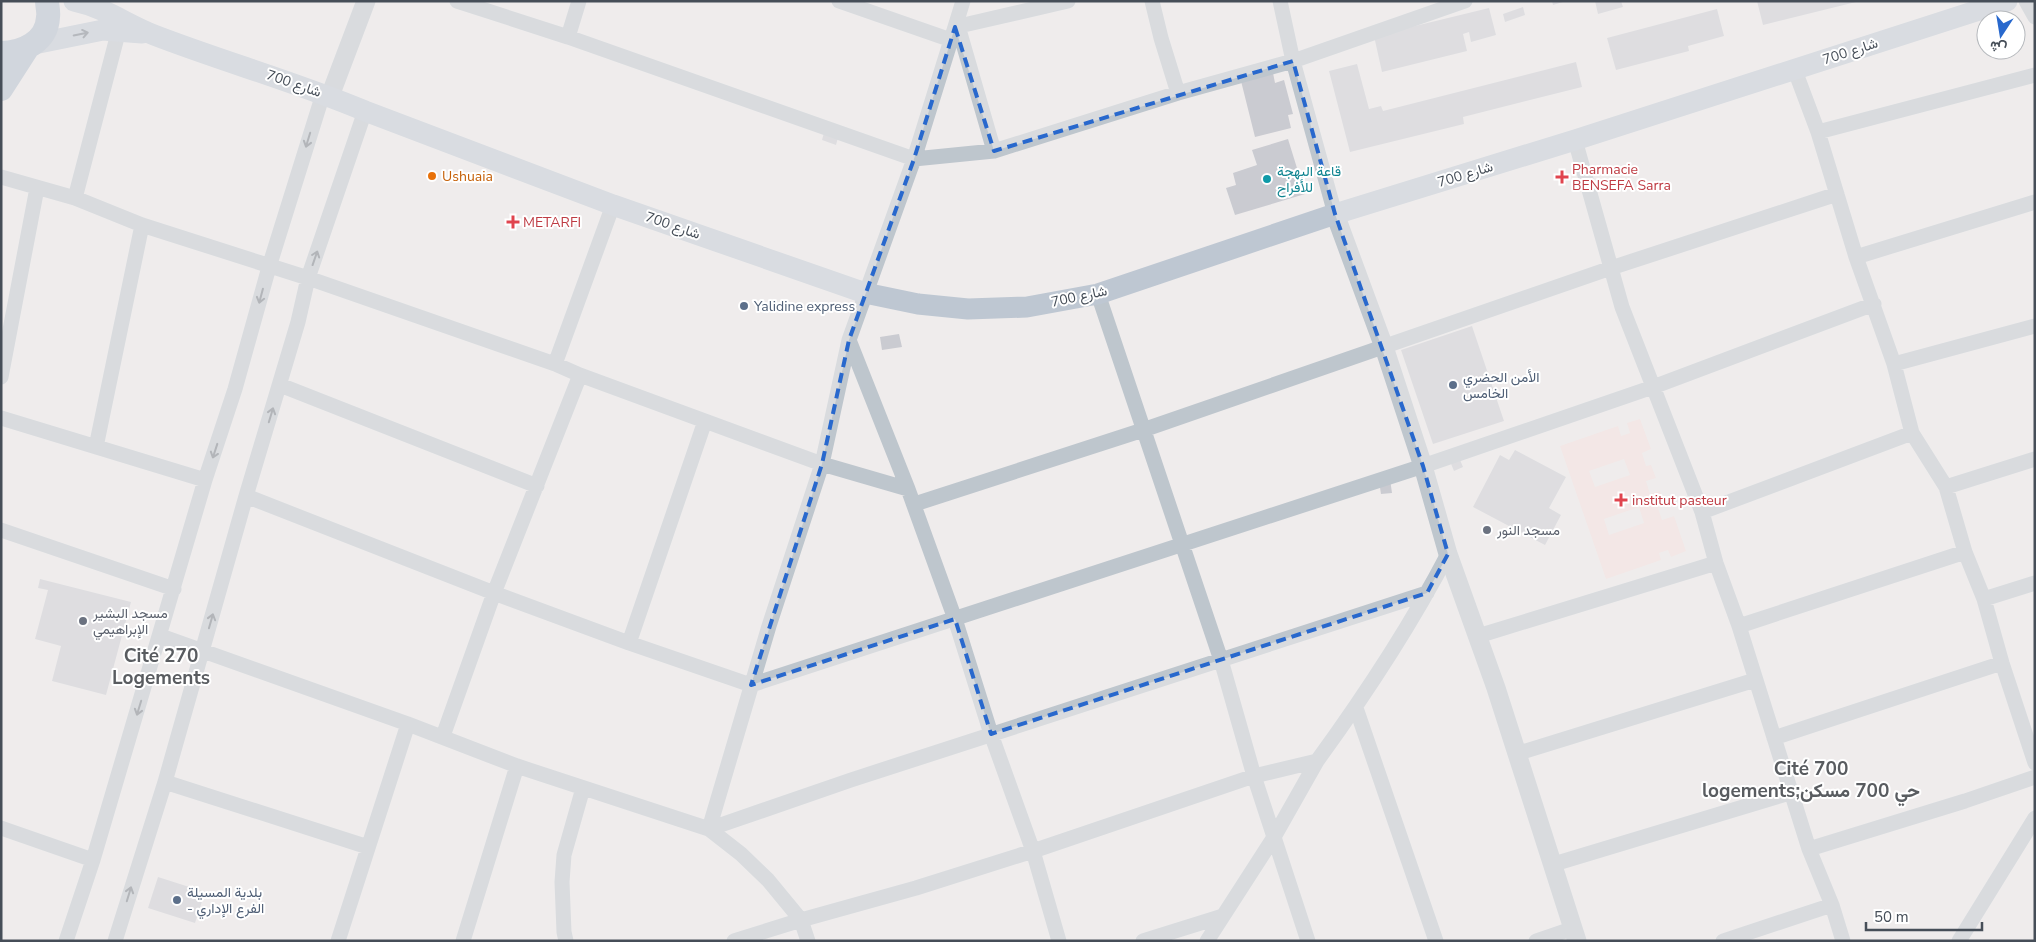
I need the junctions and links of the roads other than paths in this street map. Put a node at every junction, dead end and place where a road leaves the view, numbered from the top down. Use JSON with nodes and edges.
{"nodes":[{"id":1,"x":47,"y":1,"type":"edge"},
{"id":2,"x":74,"y":1,"type":"edge"},
{"id":3,"x":103,"y":1,"type":"edge"},
{"id":4,"x":366,"y":1,"type":"edge"},
{"id":5,"x":457,"y":1,"type":"edge"},
{"id":6,"x":579,"y":1,"type":"edge"},
{"id":7,"x":963,"y":1,"type":"edge"},
{"id":8,"x":1068,"y":1,"type":"edge"},
{"id":9,"x":1152,"y":1,"type":"edge"},
{"id":10,"x":1280,"y":1,"type":"edge"},
{"id":11,"x":1465,"y":1,"type":"edge"},
{"id":12,"x":2007,"y":1,"type":"edge"},
{"id":13,"x":2026,"y":1,"type":"edge"},
{"id":14,"x":843,"y":2,"type":"edge"},
{"id":15,"x":2035,"y":17,"type":"edge"},
{"id":16,"x":120,"y":25,"type":"junction"},
{"id":17,"x":955,"y":31,"type":"junction"},
{"id":18,"x":568,"y":37,"type":"junction"},
{"id":19,"x":31,"y":46,"type":"junction"},
{"id":20,"x":1,"y":52,"type":"edge"},
{"id":21,"x":1292,"y":61,"type":"junction"},
{"id":22,"x":1794,"y":68,"type":"junction"},
{"id":23,"x":2035,"y":74,"type":"edge"},
{"id":24,"x":1,"y":89,"type":"edge"},
{"id":25,"x":1178,"y":93,"type":"junction"},
{"id":26,"x":326,"y":95,"type":"junction"},
{"id":27,"x":365,"y":111,"type":"junction"},
{"id":28,"x":1818,"y":132,"type":"junction"},
{"id":29,"x":1575,"y":140,"type":"junction"},
{"id":30,"x":994,"y":151,"type":"junction"},
{"id":31,"x":914,"y":159,"type":"junction"},
{"id":32,"x":1,"y":177,"type":"edge"},
{"id":33,"x":37,"y":188,"type":"junction"},
{"id":34,"x":1837,"y":194,"type":"junction"},
{"id":35,"x":75,"y":198,"type":"junction"},
{"id":36,"x":2035,"y":202,"type":"edge"},
{"id":37,"x":613,"y":205,"type":"junction"},
{"id":38,"x":1335,"y":214,"type":"junction"},
{"id":39,"x":142,"y":225,"type":"junction"},
{"id":40,"x":1856,"y":257,"type":"junction"},
{"id":41,"x":269,"y":267,"type":"junction"},
{"id":42,"x":1611,"y":268,"type":"junction"},
{"id":43,"x":308,"y":278,"type":"junction"},
{"id":44,"x":865,"y":293,"type":"junction"},
{"id":45,"x":1098,"y":294,"type":"junction"},
{"id":46,"x":1874,"y":304,"type":"junction"},
{"id":47,"x":2035,"y":326,"type":"edge"},
{"id":48,"x":849,"y":340,"type":"junction"},
{"id":49,"x":1384,"y":348,"type":"junction"},
{"id":50,"x":555,"y":364,"type":"junction"},
{"id":51,"x":1894,"y":364,"type":"junction"},
{"id":52,"x":580,"y":375,"type":"junction"},
{"id":53,"x":1,"y":377,"type":"edge"},
{"id":54,"x":280,"y":385,"type":"junction"},
{"id":55,"x":1653,"y":387,"type":"junction"},
{"id":56,"x":1,"y":418,"type":"edge"},
{"id":57,"x":705,"y":421,"type":"junction"},
{"id":58,"x":1143,"y":430,"type":"junction"},
{"id":59,"x":1912,"y":433,"type":"junction"},
{"id":60,"x":96,"y":447,"type":"junction"},
{"id":61,"x":2035,"y":459,"type":"edge"},
{"id":62,"x":822,"y":464,"type":"junction"},
{"id":63,"x":1423,"y":466,"type":"junction"},
{"id":64,"x":206,"y":480,"type":"junction"},
{"id":65,"x":537,"y":486,"type":"junction"},
{"id":66,"x":1946,"y":487,"type":"junction"},
{"id":67,"x":908,"y":489,"type":"junction"},
{"id":68,"x":246,"y":496,"type":"junction"},
{"id":69,"x":915,"y":504,"type":"junction"},
{"id":70,"x":1702,"y":512,"type":"junction"},
{"id":71,"x":1,"y":530,"type":"edge"},
{"id":72,"x":1181,"y":545,"type":"junction"},
{"id":73,"x":1966,"y":552,"type":"junction"},
{"id":74,"x":1448,"y":554,"type":"junction"},
{"id":75,"x":1716,"y":563,"type":"junction"},
{"id":76,"x":2035,"y":583,"type":"edge"},
{"id":77,"x":174,"y":589,"type":"junction"},
{"id":78,"x":494,"y":593,"type":"junction"},
{"id":79,"x":1427,"y":593,"type":"junction"},
{"id":80,"x":1984,"y":599,"type":"junction"},
{"id":81,"x":956,"y":619,"type":"junction"},
{"id":82,"x":1740,"y":626,"type":"junction"},
{"id":83,"x":160,"y":636,"type":"junction"},
{"id":84,"x":1478,"y":636,"type":"junction"},
{"id":85,"x":629,"y":643,"type":"junction"},
{"id":86,"x":202,"y":652,"type":"junction"},
{"id":87,"x":1221,"y":660,"type":"junction"},
{"id":88,"x":2002,"y":663,"type":"junction"},
{"id":89,"x":1755,"y":680,"type":"junction"},
{"id":90,"x":751,"y":685,"type":"junction"},
{"id":91,"x":1356,"y":708,"type":"junction"},
{"id":92,"x":408,"y":724,"type":"junction"},
{"id":93,"x":991,"y":734,"type":"junction"},
{"id":94,"x":443,"y":736,"type":"junction"},
{"id":95,"x":1774,"y":738,"type":"junction"},
{"id":96,"x":1516,"y":754,"type":"junction"},
{"id":97,"x":1317,"y":761,"type":"junction"},
{"id":98,"x":2035,"y":763,"type":"edge"},
{"id":99,"x":517,"y":766,"type":"junction"},
{"id":100,"x":1254,"y":776,"type":"junction"},
{"id":101,"x":2035,"y":777,"type":"edge"},
{"id":102,"x":165,"y":782,"type":"junction"},
{"id":103,"x":583,"y":788,"type":"junction"},
{"id":104,"x":1793,"y":792,"type":"junction"},
{"id":105,"x":2035,"y":818,"type":"edge"},
{"id":106,"x":1,"y":828,"type":"edge"},
{"id":107,"x":709,"y":829,"type":"junction"},
{"id":108,"x":1274,"y":837,"type":"junction"},
{"id":109,"x":368,"y":847,"type":"junction"},
{"id":110,"x":1809,"y":848,"type":"junction"},
{"id":111,"x":1033,"y":851,"type":"junction"},
{"id":112,"x":93,"y":860,"type":"junction"},
{"id":113,"x":1554,"y":864,"type":"junction"},
{"id":114,"x":1832,"y":905,"type":"junction"},
{"id":115,"x":1223,"y":916,"type":"junction"},
{"id":116,"x":801,"y":920,"type":"junction"},
{"id":117,"x":1575,"y":934,"type":"edge"},
{"id":118,"x":66,"y":941,"type":"edge"},
{"id":119,"x":114,"y":941,"type":"edge"},
{"id":120,"x":338,"y":941,"type":"edge"},
{"id":121,"x":463,"y":941,"type":"edge"},
{"id":122,"x":566,"y":941,"type":"edge"},
{"id":123,"x":734,"y":941,"type":"edge"},
{"id":124,"x":808,"y":941,"type":"edge"},
{"id":125,"x":1059,"y":941,"type":"edge"},
{"id":126,"x":1143,"y":941,"type":"edge"},
{"id":127,"x":1207,"y":941,"type":"edge"},
{"id":128,"x":1308,"y":941,"type":"edge"},
{"id":129,"x":1436,"y":941,"type":"edge"},
{"id":130,"x":1536,"y":941,"type":"edge"},
{"id":131,"x":1724,"y":941,"type":"edge"},
{"id":132,"x":1843,"y":941,"type":"edge"},
{"id":133,"x":1959,"y":941,"type":"edge"}],
"edges":[{"from":1,"to":19,"type":"main road"},
{"from":2,"to":16,"type":"main road"},
{"from":3,"to":16,"type":"street"},
{"from":4,"to":26,"type":"street"},
{"from":5,"to":18,"type":"street"},
{"from":6,"to":18,"type":"street"},
{"from":7,"to":17,"type":"street"},
{"from":8,"to":17,"type":"street"},
{"from":9,"to":25,"type":"street"},
{"from":10,"to":21,"type":"street"},
{"from":11,"to":21,"type":"street"},
{"from":12,"to":22,"type":"main road","name":"شارع 700"},
{"from":13,"to":15,"type":"street"},
{"from":14,"to":17,"type":"street"},
{"from":19,"to":16,"type":"main road","name":"شارع 700","one_way":true},
{"from":16,"to":26,"type":"main road","name":"شارع 700"},
{"from":16,"to":35,"type":"street"},
{"from":17,"to":30,"type":"street"},
{"from":17,"to":31,"type":"street"},
{"from":18,"to":31,"type":"street"},
{"from":19,"to":20,"type":"main road"},
{"from":19,"to":24,"type":"main road"},
{"from":21,"to":25,"type":"street"},
{"from":21,"to":38,"type":"street"},
{"from":22,"to":28,"type":"street"},
{"from":22,"to":29,"type":"main road","name":"شارع 700"},
{"from":23,"to":28,"type":"street"},
{"from":25,"to":30,"type":"street"},
{"from":26,"to":27,"type":"main road","name":"شارع 700"},
{"from":26,"to":41,"type":"street","one_way":true},
{"from":27,"to":37,"type":"main road","name":"شارع 700"},
{"from":43,"to":27,"type":"street","one_way":true},
{"from":28,"to":34,"type":"street"},
{"from":29,"to":38,"type":"main road","name":"شارع 700"},
{"from":29,"to":42,"type":"street"},
{"from":30,"to":31,"type":"street"},
{"from":31,"to":44,"type":"street"},
{"from":32,"to":33,"type":"street"},
{"from":33,"to":35,"type":"street"},
{"from":33,"to":53,"type":"street"},
{"from":34,"to":40,"type":"street"},
{"from":34,"to":42,"type":"street"},
{"from":35,"to":39,"type":"street"},
{"from":36,"to":40,"type":"street"},
{"from":37,"to":44,"type":"main road","name":"شارع 700"},
{"from":37,"to":50,"type":"street"},
{"from":38,"to":45,"type":"main road","name":"شارع 700"},
{"from":38,"to":49,"type":"street"},
{"from":39,"to":41,"type":"street"},
{"from":39,"to":60,"type":"street"},
{"from":40,"to":46,"type":"street"},
{"from":41,"to":43,"type":"street"},
{"from":41,"to":64,"type":"street","one_way":true},
{"from":42,"to":49,"type":"street"},
{"from":42,"to":55,"type":"street"},
{"from":43,"to":50,"type":"street"},
{"from":43,"to":54,"type":"street"},
{"from":44,"to":45,"type":"main road","name":"شارع 700"},
{"from":44,"to":48,"type":"street"},
{"from":45,"to":58,"type":"street"},
{"from":46,"to":51,"type":"street"},
{"from":46,"to":55,"type":"street"},
{"from":47,"to":51,"type":"street"},
{"from":48,"to":62,"type":"street"},
{"from":48,"to":67,"type":"street"},
{"from":49,"to":58,"type":"street"},
{"from":49,"to":63,"type":"street"},
{"from":50,"to":52,"type":"street"},
{"from":51,"to":59,"type":"street"},
{"from":52,"to":57,"type":"street"},
{"from":52,"to":65,"type":"street"},
{"from":54,"to":65,"type":"street"},
{"from":68,"to":54,"type":"street","one_way":true},
{"from":55,"to":63,"type":"street"},
{"from":55,"to":70,"type":"street"},
{"from":56,"to":60,"type":"street"},
{"from":57,"to":62,"type":"street"},
{"from":57,"to":85,"type":"street"},
{"from":58,"to":69,"type":"street"},
{"from":58,"to":72,"type":"street"},
{"from":59,"to":66,"type":"street"},
{"from":59,"to":70,"type":"street"},
{"from":60,"to":64,"type":"street"},
{"from":61,"to":66,"type":"street"},
{"from":62,"to":67,"type":"street"},
{"from":62,"to":90,"type":"street"},
{"from":63,"to":72,"type":"street"},
{"from":63,"to":74,"type":"street"},
{"from":64,"to":77,"type":"street"},
{"from":65,"to":78,"type":"street"},
{"from":66,"to":73,"type":"street"},
{"from":67,"to":69,"type":"street"},
{"from":68,"to":78,"type":"street"},
{"from":86,"to":68,"type":"street","one_way":true},
{"from":69,"to":81,"type":"street"},
{"from":70,"to":75,"type":"street"},
{"from":71,"to":77,"type":"street"},
{"from":72,"to":81,"type":"street"},
{"from":72,"to":87,"type":"street"},
{"from":73,"to":80,"type":"street"},
{"from":73,"to":82,"type":"street"},
{"from":74,"to":79,"type":"street"},
{"from":74,"to":84,"type":"street"},
{"from":75,"to":82,"type":"street"},
{"from":75,"to":84,"type":"street"},
{"from":76,"to":80,"type":"street"},
{"from":77,"to":83,"type":"street"},
{"from":78,"to":85,"type":"street"},
{"from":78,"to":94,"type":"street"},
{"from":79,"to":87,"type":"street"},
{"from":79,"to":91,"type":"street"},
{"from":80,"to":88,"type":"street"},
{"from":81,"to":90,"type":"street"},
{"from":81,"to":93,"type":"street"},
{"from":82,"to":89,"type":"street"},
{"from":83,"to":86,"type":"street"},
{"from":83,"to":112,"type":"street","one_way":true},
{"from":84,"to":96,"type":"street"},
{"from":85,"to":90,"type":"street"},
{"from":86,"to":92,"type":"street"},
{"from":86,"to":102,"type":"street"},
{"from":87,"to":93,"type":"street"},
{"from":87,"to":100,"type":"street"},
{"from":88,"to":95,"type":"street"},
{"from":88,"to":98,"type":"street"},
{"from":89,"to":95,"type":"street"},
{"from":89,"to":96,"type":"street"},
{"from":90,"to":107,"type":"street"},
{"from":91,"to":97,"type":"street"},
{"from":91,"to":129,"type":"street"},
{"from":92,"to":94,"type":"street"},
{"from":92,"to":109,"type":"street"},
{"from":93,"to":107,"type":"street"},
{"from":93,"to":111,"type":"street"},
{"from":94,"to":99,"type":"street"},
{"from":95,"to":104,"type":"street"},
{"from":96,"to":113,"type":"street"},
{"from":97,"to":100,"type":"street"},
{"from":97,"to":108,"type":"street"},
{"from":99,"to":103,"type":"street"},
{"from":99,"to":121,"type":"street"},
{"from":100,"to":108,"type":"street"},
{"from":100,"to":111,"type":"street"},
{"from":101,"to":110,"type":"street"},
{"from":102,"to":109,"type":"street"},
{"from":119,"to":102,"type":"street","one_way":true},
{"from":103,"to":107,"type":"street"},
{"from":103,"to":122,"type":"street"},
{"from":104,"to":110,"type":"street"},
{"from":104,"to":113,"type":"street"},
{"from":105,"to":133,"type":"street"},
{"from":106,"to":112,"type":"street"},
{"from":107,"to":116,"type":"street"},
{"from":108,"to":115,"type":"street"},
{"from":108,"to":128,"type":"street"},
{"from":109,"to":120,"type":"street"},
{"from":110,"to":114,"type":"street"},
{"from":111,"to":116,"type":"street"},
{"from":111,"to":125,"type":"street"},
{"from":112,"to":118,"type":"street"},
{"from":113,"to":117,"type":"street"},
{"from":114,"to":131,"type":"street"},
{"from":114,"to":132,"type":"street"},
{"from":115,"to":126,"type":"street"},
{"from":115,"to":127,"type":"street"},
{"from":116,"to":123,"type":"street"},
{"from":116,"to":124,"type":"street"},
{"from":117,"to":130,"type":"street"}]}
